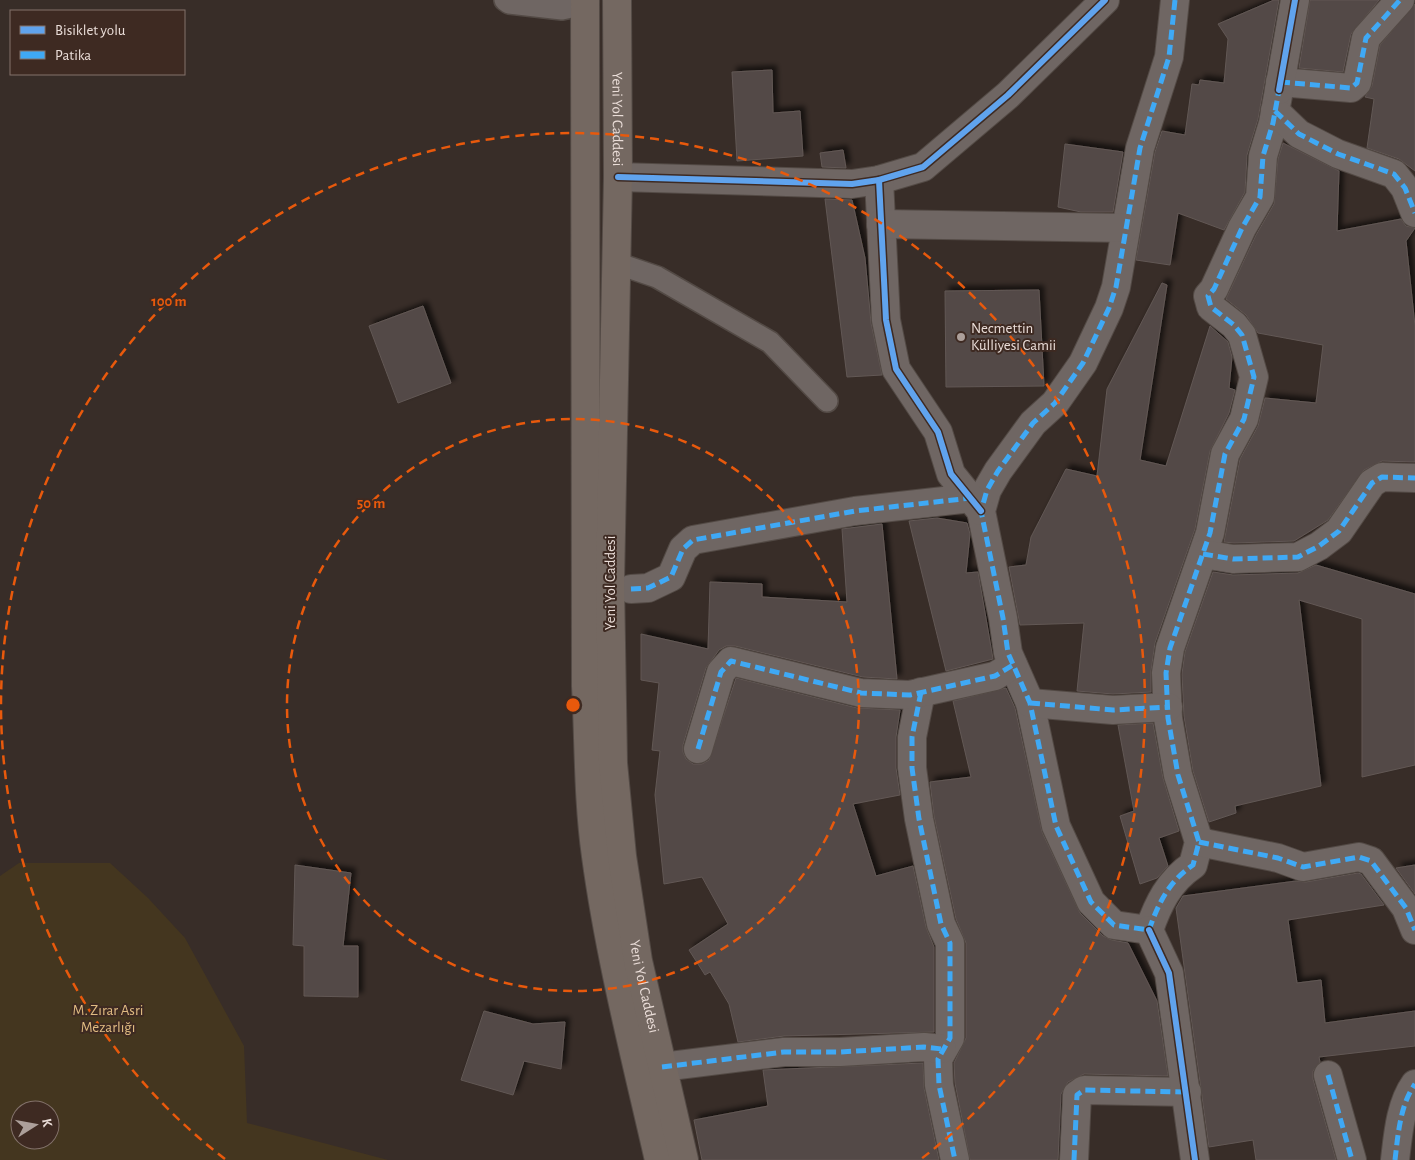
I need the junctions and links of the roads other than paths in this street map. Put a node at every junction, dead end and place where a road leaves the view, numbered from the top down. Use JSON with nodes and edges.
{"nodes":[{"id":1,"x":505,"y":0,"type":"edge"},
{"id":2,"x":617,"y":0,"type":"edge"},
{"id":3,"x":1105,"y":0,"type":"edge"},
{"id":4,"x":1175,"y":0,"type":"edge"},
{"id":5,"x":1295,"y":0,"type":"edge"},
{"id":6,"x":1400,"y":0,"type":"edge"},
{"id":7,"x":585,"y":2,"type":"edge"},
{"id":8,"x":1278,"y":94,"type":"junction"},
{"id":9,"x":618,"y":177,"type":"junction"},
{"id":10,"x":880,"y":180,"type":"junction"},
{"id":11,"x":1415,"y":212,"type":"edge"},
{"id":12,"x":881,"y":224,"type":"junction"},
{"id":13,"x":1126,"y":228,"type":"junction"},
{"id":14,"x":616,"y":263,"type":"junction"},
{"id":15,"x":827,"y":401,"type":"dead end"},
{"id":16,"x":1415,"y":478,"type":"edge"},
{"id":17,"x":976,"y":505,"type":"junction"},
{"id":18,"x":1203,"y":554,"type":"junction"},
{"id":19,"x":631,"y":589,"type":"dead end"},
{"id":20,"x":1013,"y":665,"type":"junction"},
{"id":21,"x":922,"y":692,"type":"junction"},
{"id":22,"x":1030,"y":703,"type":"junction"},
{"id":23,"x":1168,"y":706,"type":"junction"},
{"id":24,"x":698,"y":749,"type":"dead end"},
{"id":25,"x":1199,"y":842,"type":"junction"},
{"id":26,"x":1149,"y":930,"type":"junction"},
{"id":27,"x":1415,"y":930,"type":"edge"},
{"id":28,"x":942,"y":1050,"type":"junction"},
{"id":29,"x":662,"y":1067,"type":"junction"},
{"id":30,"x":1328,"y":1075,"type":"dead end"},
{"id":31,"x":1415,"y":1084,"type":"edge"},
{"id":32,"x":1187,"y":1092,"type":"junction"},
{"id":33,"x":659,"y":1160,"type":"edge"},
{"id":34,"x":684,"y":1160,"type":"edge"},
{"id":35,"x":955,"y":1160,"type":"edge"},
{"id":36,"x":1074,"y":1160,"type":"edge"},
{"id":37,"x":1196,"y":1160,"type":"edge"},
{"id":38,"x":1352,"y":1160,"type":"edge"},
{"id":39,"x":1395,"y":1160,"type":"edge"}],
"edges":[{"from":1,"to":7,"type":"lane"},
{"from":2,"to":9,"type":"main road","name":"Yeni Yol Caddesi"},
{"from":3,"to":10,"type":"street"},
{"from":4,"to":13,"type":"street"},
{"from":5,"to":8,"type":"street"},
{"from":6,"to":8,"type":"street"},
{"from":7,"to":33,"type":"main road","name":"Yeni Yol Caddesi"},
{"from":8,"to":11,"type":"street"},
{"from":8,"to":18,"type":"street"},
{"from":9,"to":10,"type":"street"},
{"from":9,"to":14,"type":"main road","name":"Yeni Yol Caddesi"},
{"from":10,"to":12,"type":"street"},
{"from":12,"to":13,"type":"street"},
{"from":12,"to":17,"type":"street"},
{"from":13,"to":17,"type":"street"},
{"from":14,"to":15,"type":"lane"},
{"from":14,"to":29,"type":"main road","name":"Yeni Yol Caddesi"},
{"from":16,"to":18,"type":"street"},
{"from":17,"to":19,"type":"street"},
{"from":17,"to":20,"type":"street"},
{"from":18,"to":23,"type":"street"},
{"from":20,"to":21,"type":"street"},
{"from":20,"to":22,"type":"street"},
{"from":21,"to":24,"type":"street"},
{"from":21,"to":28,"type":"street"},
{"from":22,"to":23,"type":"street"},
{"from":22,"to":26,"type":"street"},
{"from":23,"to":25,"type":"street"},
{"from":25,"to":26,"type":"street"},
{"from":25,"to":27,"type":"street"},
{"from":26,"to":32,"type":"street"},
{"from":28,"to":29,"type":"street"},
{"from":28,"to":35,"type":"street"},
{"from":29,"to":34,"type":"main road","name":"Yeni Yol Caddesi"},
{"from":30,"to":38,"type":"street"},
{"from":31,"to":39,"type":"street"},
{"from":32,"to":36,"type":"street"},
{"from":32,"to":37,"type":"street"}]}
